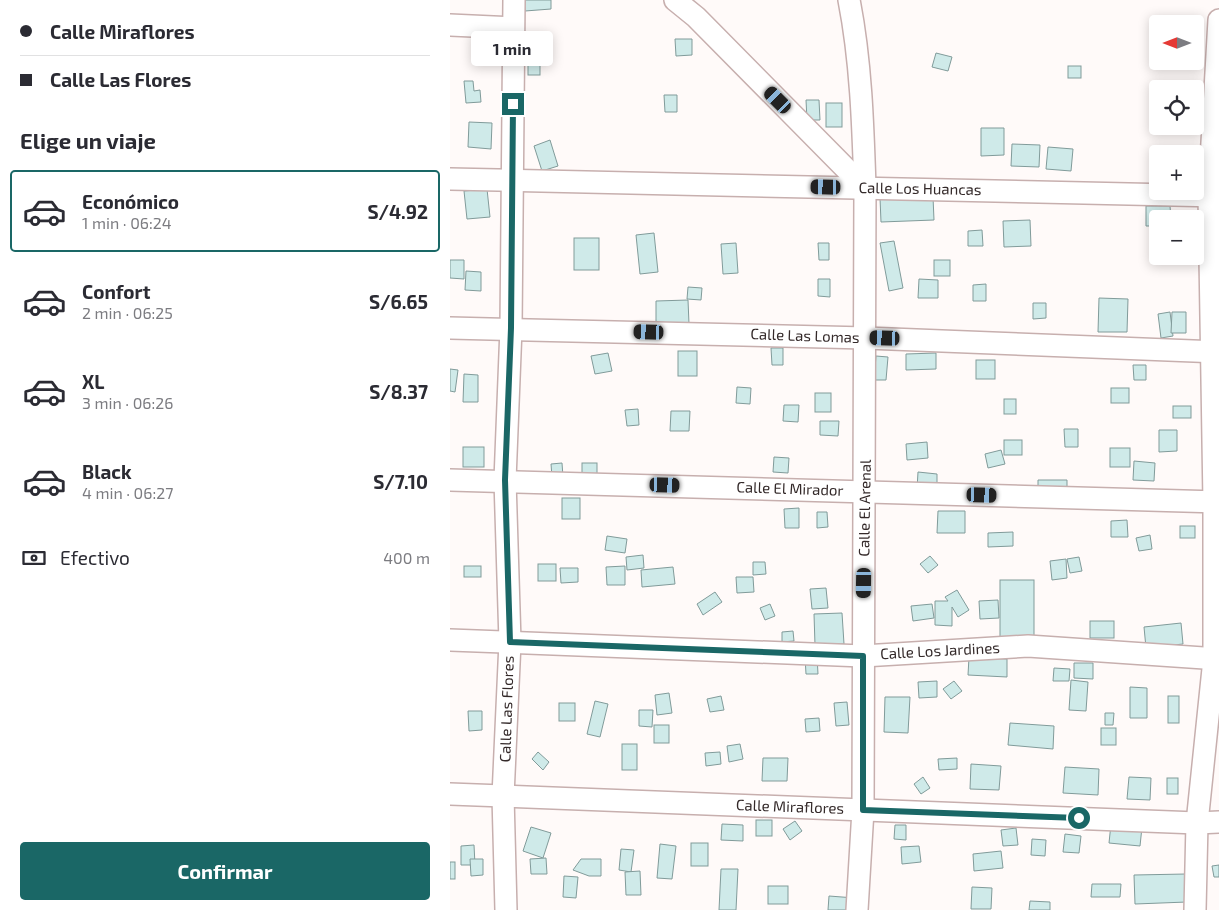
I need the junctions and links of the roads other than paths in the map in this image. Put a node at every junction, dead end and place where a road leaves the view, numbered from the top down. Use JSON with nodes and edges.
{"nodes":[{"id":1,"x":514,"y":0,"type":"edge"},
{"id":2,"x":675,"y":0,"type":"edge"},
{"id":3,"x":849,"y":0,"type":"edge"},
{"id":4,"x":1219,"y":20,"type":"edge"},
{"id":5,"x":450,"y":25,"type":"edge"},
{"id":6,"x":513,"y":28,"type":"junction"},
{"id":7,"x":450,"y":179,"type":"edge"},
{"id":8,"x":513,"y":179,"type":"junction"},
{"id":9,"x":865,"y":188,"type":"junction"},
{"id":10,"x":1214,"y":195,"type":"edge"},
{"id":11,"x":450,"y":328,"type":"edge"},
{"id":12,"x":511,"y":328,"type":"junction"},
{"id":13,"x":866,"y":338,"type":"junction"},
{"id":14,"x":1216,"y":352,"type":"edge"},
{"id":15,"x":450,"y":480,"type":"edge"},
{"id":16,"x":505,"y":480,"type":"junction"},
{"id":17,"x":865,"y":492,"type":"junction"},
{"id":18,"x":1217,"y":502,"type":"edge"},
{"id":19,"x":450,"y":640,"type":"edge"},
{"id":20,"x":510,"y":642,"type":"junction"},
{"id":21,"x":863,"y":656,"type":"junction"},
{"id":22,"x":1216,"y":659,"type":"edge"},
{"id":23,"x":450,"y":794,"type":"edge"},
{"id":24,"x":503,"y":796,"type":"junction"},
{"id":25,"x":863,"y":810,"type":"junction"},
{"id":26,"x":1219,"y":822,"type":"edge"},
{"id":27,"x":1197,"y":823,"type":"junction"},
{"id":28,"x":506,"y":910,"type":"edge"},
{"id":29,"x":857,"y":910,"type":"edge"},
{"id":30,"x":1195,"y":910,"type":"edge"}],
"edges":[{"from":1,"to":6,"type":"street","name":"Calle Las Flores"},
{"from":2,"to":9,"type":"street"},
{"from":3,"to":9,"type":"street","name":"Calle El Arenal"},
{"from":4,"to":10,"type":"street"},
{"from":5,"to":6,"type":"street"},
{"from":6,"to":8,"type":"street","name":"Calle Las Flores"},
{"from":7,"to":8,"type":"street","name":"Calle Los Huancas"},
{"from":8,"to":9,"type":"street","name":"Calle Los Huancas"},
{"from":8,"to":12,"type":"street","name":"Calle Las Flores"},
{"from":9,"to":10,"type":"street","name":"Calle Los Huancas"},
{"from":9,"to":13,"type":"street","name":"Calle El Arenal"},
{"from":10,"to":14,"type":"street"},
{"from":11,"to":12,"type":"street","name":"Calle Las Lomas"},
{"from":12,"to":13,"type":"street","name":"Calle Las Lomas"},
{"from":12,"to":16,"type":"street","name":"Calle Las Flores"},
{"from":13,"to":14,"type":"street","name":"Calle Las Lomas"},
{"from":13,"to":17,"type":"street","name":"Calle El Arenal"},
{"from":14,"to":18,"type":"street"},
{"from":15,"to":16,"type":"street","name":"Calle El Mirador"},
{"from":16,"to":17,"type":"street","name":"Calle El Mirador"},
{"from":16,"to":20,"type":"street","name":"Calle Las Flores"},
{"from":17,"to":18,"type":"street","name":"Calle El Mirador"},
{"from":17,"to":21,"type":"street","name":"Calle El Arenal"},
{"from":18,"to":22,"type":"street"},
{"from":19,"to":20,"type":"street","name":"Calle Los Jardines"},
{"from":20,"to":21,"type":"street","name":"Calle Los Jardines"},
{"from":20,"to":24,"type":"street","name":"Calle Las Flores"},
{"from":21,"to":22,"type":"street","name":"Calle Los Jardines"},
{"from":21,"to":25,"type":"street","name":"Calle El Arenal"},
{"from":22,"to":27,"type":"street"},
{"from":23,"to":24,"type":"street","name":"Calle Miraflores"},
{"from":24,"to":25,"type":"street","name":"Calle Miraflores"},
{"from":24,"to":28,"type":"street","name":"Calle Las Flores"},
{"from":25,"to":27,"type":"street","name":"Calle Miraflores"},
{"from":25,"to":29,"type":"street","name":"Calle El Arenal"},
{"from":26,"to":27,"type":"street","name":"Calle Miraflores"},
{"from":27,"to":30,"type":"street"}]}
